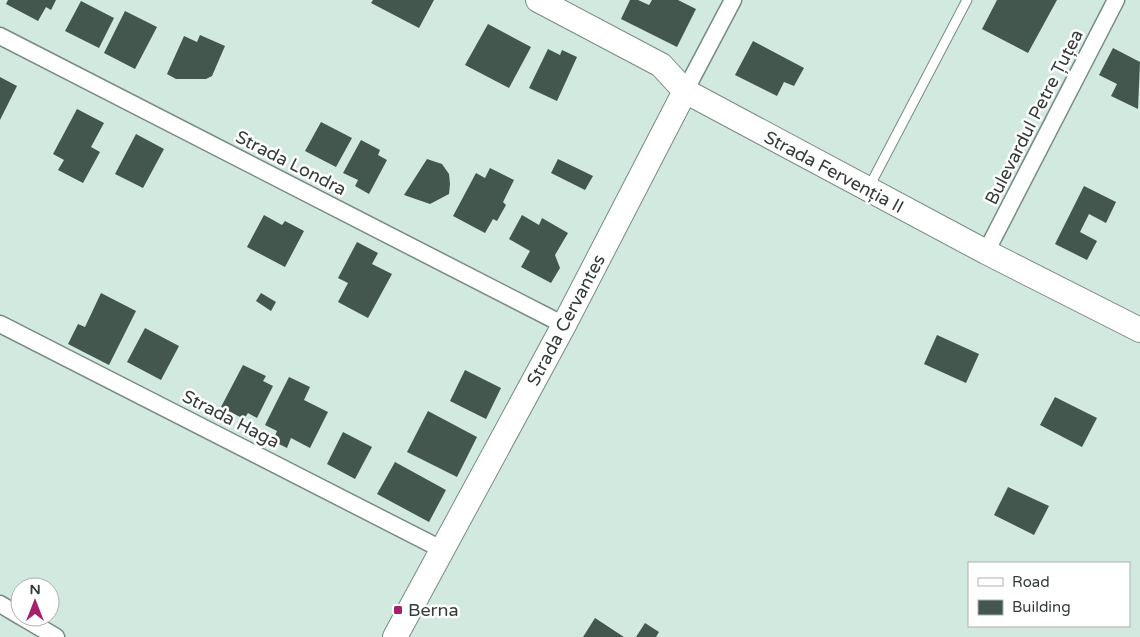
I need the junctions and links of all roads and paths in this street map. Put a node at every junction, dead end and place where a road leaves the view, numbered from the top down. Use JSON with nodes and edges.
{"nodes":[{"id":1,"x":538,"y":0,"type":"edge"},
{"id":2,"x":733,"y":0,"type":"edge"},
{"id":3,"x":967,"y":0,"type":"edge"},
{"id":4,"x":1116,"y":0,"type":"edge"},
{"id":5,"x":0,"y":36,"type":"edge"},
{"id":6,"x":685,"y":91,"type":"junction"},
{"id":7,"x":867,"y":190,"type":"junction"},
{"id":8,"x":986,"y":252,"type":"junction"},
{"id":9,"x":0,"y":324,"type":"edge"},
{"id":10,"x":564,"y":325,"type":"junction"},
{"id":11,"x":1140,"y":330,"type":"edge"},
{"id":12,"x":443,"y":550,"type":"junction"},
{"id":13,"x":39,"y":627,"type":"edge"},
{"id":14,"x":56,"y":637,"type":"edge"},
{"id":15,"x":395,"y":637,"type":"edge"}],
"edges":[{"from":1,"to":6,"type":"street","name":"Strada Fervenția II"},
{"from":2,"to":6,"type":"street","name":"Strada Cervantes"},
{"from":3,"to":7,"type":"lane"},
{"from":4,"to":8,"type":"street","name":"Bulevardul Petre Țuțea"},
{"from":5,"to":10,"type":"street","name":"Strada Londra"},
{"from":6,"to":7,"type":"street","name":"Strada Fervenția II"},
{"from":6,"to":10,"type":"street","name":"Strada Cervantes"},
{"from":7,"to":8,"type":"street","name":"Strada Fervenția II"},
{"from":8,"to":11,"type":"street","name":"Strada Fervenția II"},
{"from":9,"to":12,"type":"street","name":"Strada Haga"},
{"from":10,"to":12,"type":"street","name":"Strada Cervantes"},
{"from":12,"to":15,"type":"street","name":"Strada Cervantes"},
{"from":13,"to":14,"type":"street"}]}
